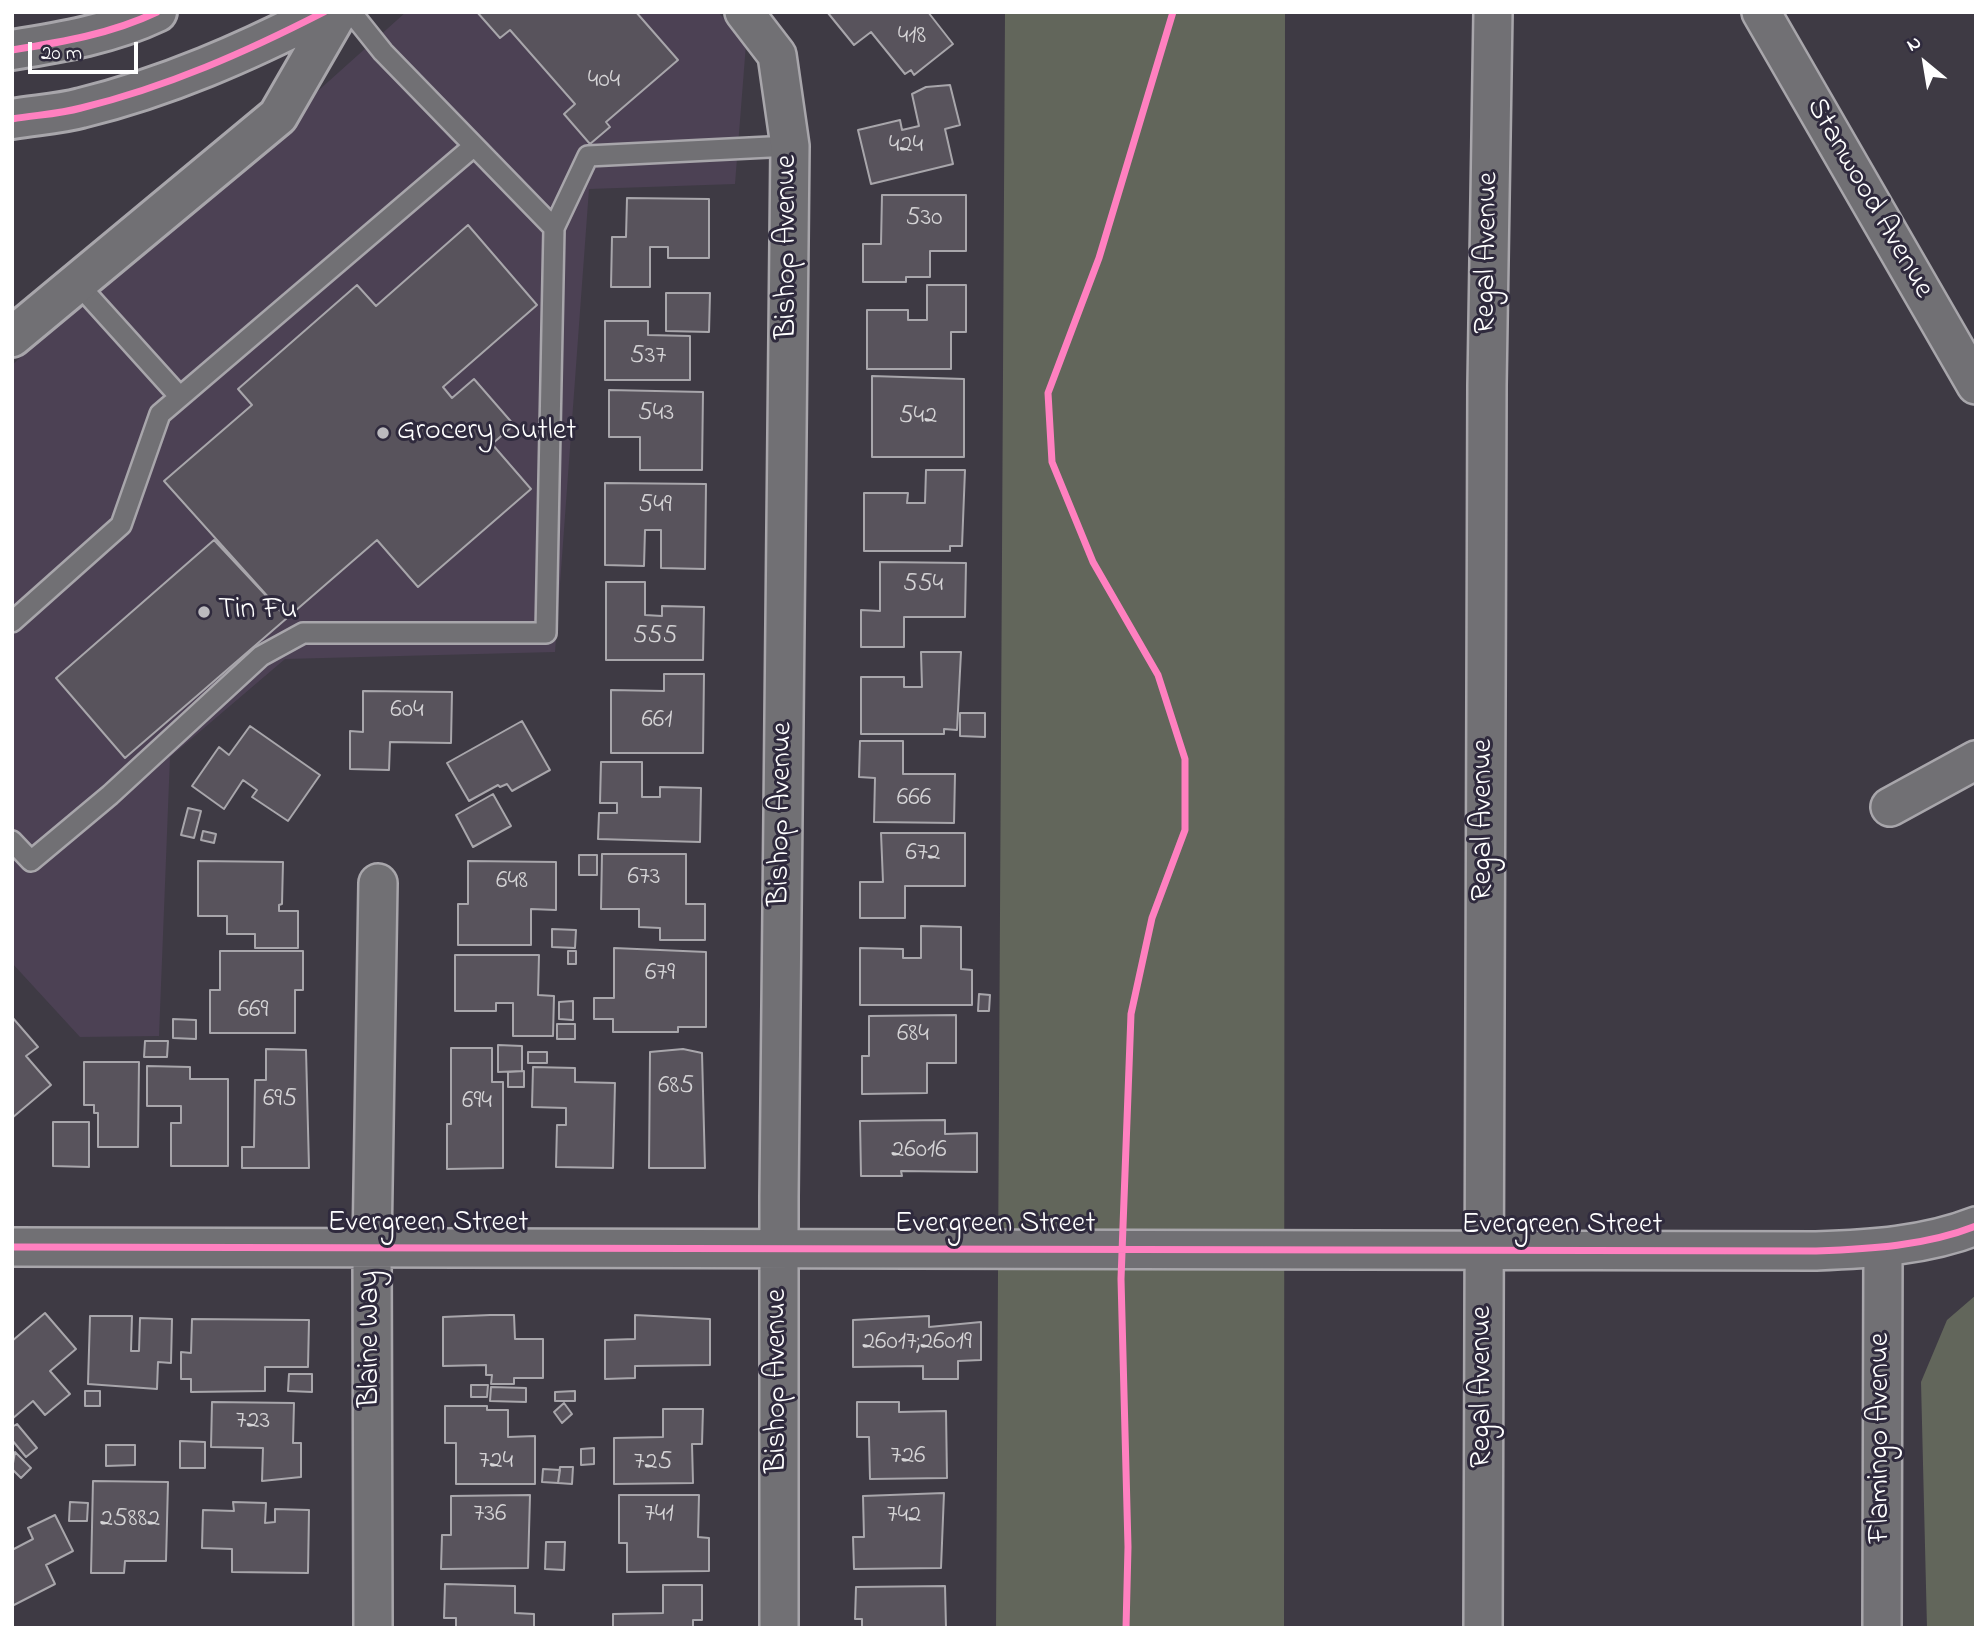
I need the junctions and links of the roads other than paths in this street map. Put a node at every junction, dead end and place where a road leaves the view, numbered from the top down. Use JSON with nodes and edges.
{"nodes":[{"id":1,"x":158,"y":12,"type":"edge"},
{"id":2,"x":324,"y":12,"type":"edge"},
{"id":3,"x":338,"y":12,"type":"edge"},
{"id":4,"x":351,"y":12,"type":"edge"},
{"id":5,"x":1493,"y":12,"type":"edge"},
{"id":6,"x":1761,"y":12,"type":"edge"},
{"id":7,"x":753,"y":15,"type":"edge"},
{"id":8,"x":12,"y":50,"type":"edge"},
{"id":9,"x":12,"y":119,"type":"edge"},
{"id":10,"x":474,"y":146,"type":"junction"},
{"id":11,"x":790,"y":146,"type":"junction"},
{"id":12,"x":554,"y":228,"type":"junction"},
{"id":13,"x":78,"y":284,"type":"junction"},
{"id":14,"x":12,"y":337,"type":"edge"},
{"id":15,"x":1976,"y":385,"type":"edge"},
{"id":16,"x":180,"y":397,"type":"junction"},
{"id":17,"x":12,"y":621,"type":"edge"},
{"id":18,"x":1976,"y":760,"type":"edge"},
{"id":19,"x":1890,"y":807,"type":"dead end"},
{"id":20,"x":12,"y":841,"type":"edge"},
{"id":21,"x":378,"y":883,"type":"dead end"},
{"id":22,"x":1976,"y":1226,"type":"edge"},
{"id":23,"x":12,"y":1247,"type":"edge"},
{"id":24,"x":372,"y":1248,"type":"junction"},
{"id":25,"x":779,"y":1248,"type":"junction"},
{"id":26,"x":1883,"y":1248,"type":"junction"},
{"id":27,"x":1484,"y":1250,"type":"junction"},
{"id":28,"x":373,"y":1628,"type":"edge"},
{"id":29,"x":779,"y":1628,"type":"edge"},
{"id":30,"x":1483,"y":1628,"type":"edge"},
{"id":31,"x":1882,"y":1628,"type":"edge"}],
"edges":[{"from":1,"to":8,"type":"main road"},
{"from":2,"to":9,"type":"main road"},
{"from":3,"to":13,"type":"main road"},
{"from":4,"to":10,"type":"lane"},
{"from":5,"to":27,"type":"street","name":"Regal Avenue"},
{"from":6,"to":15,"type":"street","name":"Stanwood Avenue"},
{"from":7,"to":11,"type":"street","name":"Bishop Avenue"},
{"from":10,"to":12,"type":"lane"},
{"from":10,"to":16,"type":"lane"},
{"from":11,"to":12,"type":"lane"},
{"from":11,"to":25,"type":"street","name":"Bishop Avenue"},
{"from":12,"to":20,"type":"lane"},
{"from":13,"to":14,"type":"main road"},
{"from":13,"to":16,"type":"lane"},
{"from":16,"to":17,"type":"lane"},
{"from":18,"to":19,"type":"street"},
{"from":21,"to":24,"type":"street","name":"Blaine Way"},
{"from":22,"to":26,"type":"street","name":"Evergreen Street"},
{"from":23,"to":24,"type":"street","name":"Evergreen Street"},
{"from":24,"to":25,"type":"street","name":"Evergreen Street"},
{"from":24,"to":28,"type":"street","name":"Blaine Way"},
{"from":25,"to":27,"type":"street","name":"Evergreen Street"},
{"from":25,"to":29,"type":"street","name":"Bishop Avenue"},
{"from":26,"to":27,"type":"street","name":"Evergreen Street"},
{"from":26,"to":31,"type":"street","name":"Flamingo Avenue"},
{"from":27,"to":30,"type":"street","name":"Regal Avenue"}]}
